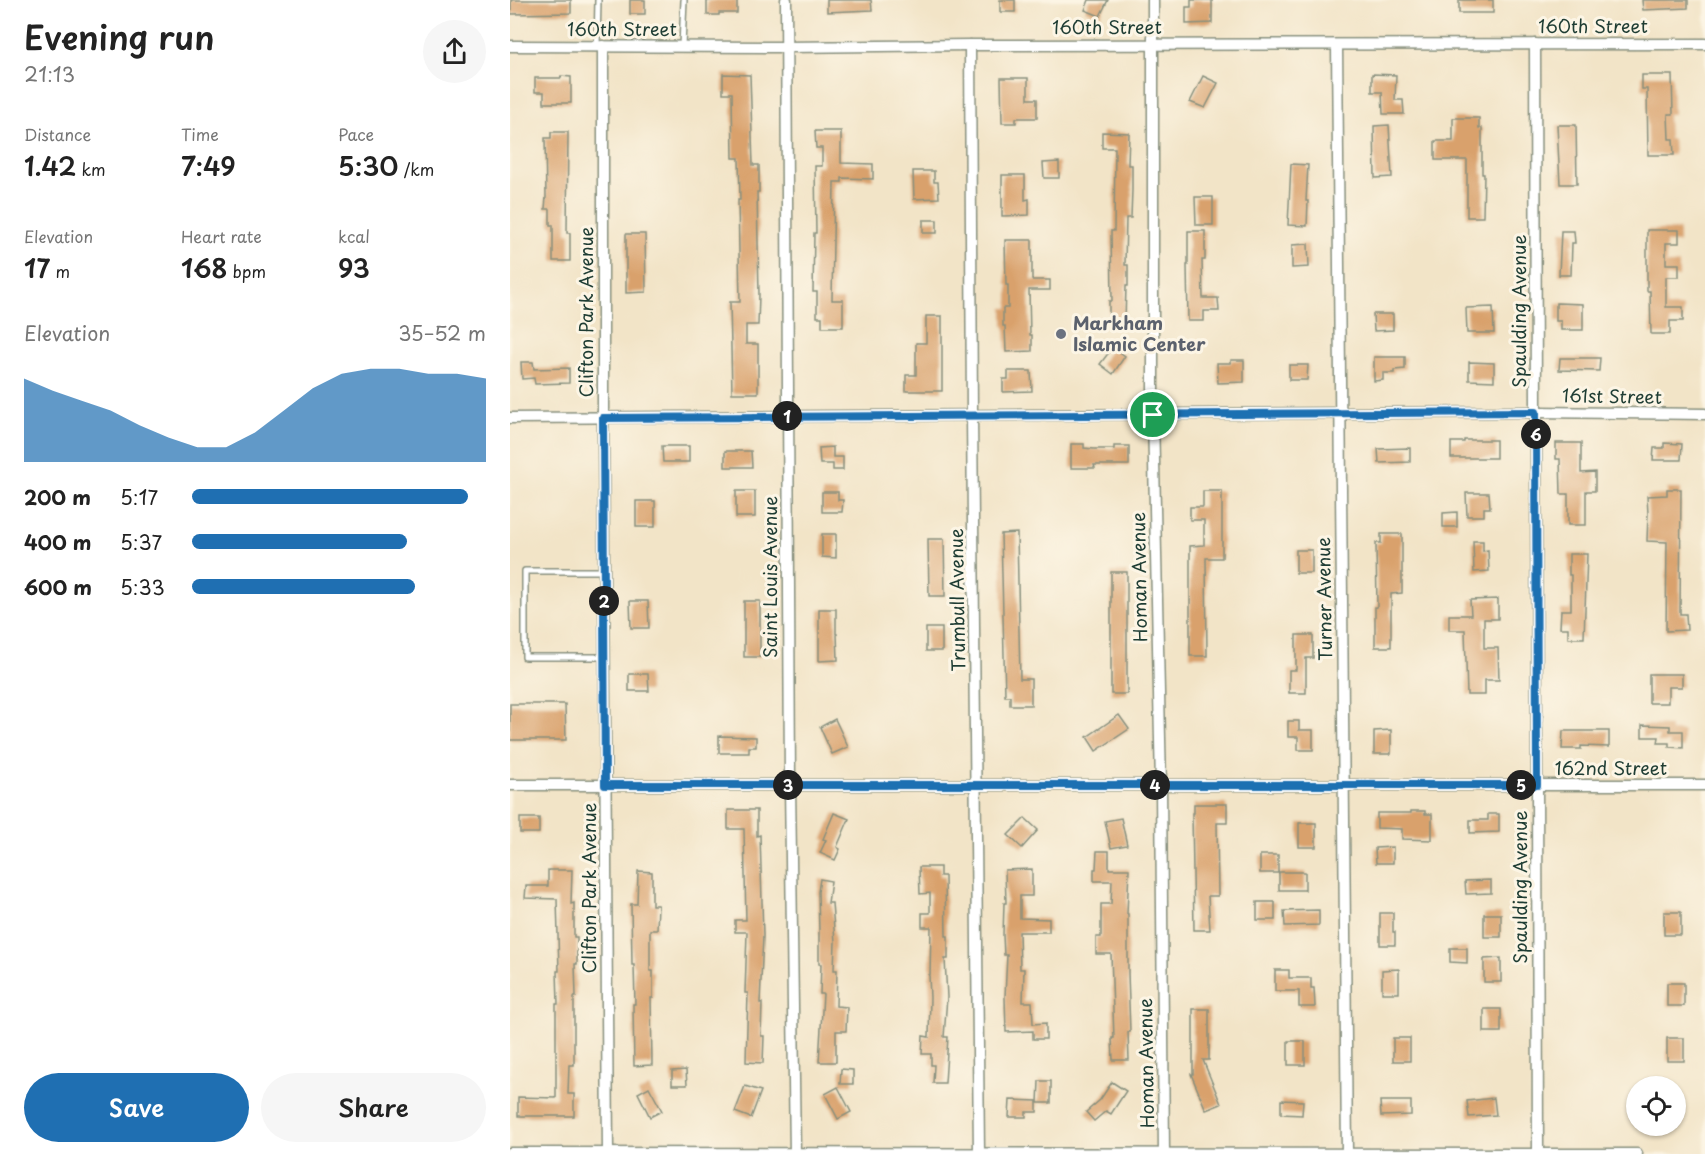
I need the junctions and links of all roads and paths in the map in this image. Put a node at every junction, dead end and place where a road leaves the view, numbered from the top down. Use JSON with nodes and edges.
{"nodes":[{"id":1,"x":598,"y":0,"type":"edge"},
{"id":2,"x":684,"y":0,"type":"edge"},
{"id":3,"x":786,"y":0,"type":"edge"},
{"id":4,"x":1153,"y":0,"type":"edge"},
{"id":5,"x":1535,"y":44,"type":"junction"},
{"id":6,"x":1705,"y":44,"type":"edge"},
{"id":7,"x":970,"y":45,"type":"junction"},
{"id":8,"x":1153,"y":45,"type":"junction"},
{"id":9,"x":1337,"y":45,"type":"junction"},
{"id":10,"x":510,"y":46,"type":"edge"},
{"id":11,"x":600,"y":46,"type":"junction"},
{"id":12,"x":682,"y":46,"type":"junction"},
{"id":13,"x":787,"y":47,"type":"junction"},
{"id":14,"x":1536,"y":412,"type":"junction"},
{"id":15,"x":1340,"y":413,"type":"junction"},
{"id":16,"x":1705,"y":414,"type":"edge"},
{"id":17,"x":1153,"y":415,"type":"junction"},
{"id":18,"x":787,"y":416,"type":"junction"},
{"id":19,"x":972,"y":416,"type":"junction"},
{"id":20,"x":510,"y":418,"type":"edge"},
{"id":21,"x":603,"y":418,"type":"junction"},
{"id":22,"x":604,"y":571,"type":"junction"},
{"id":23,"x":605,"y":657,"type":"junction"},
{"id":24,"x":510,"y":785,"type":"edge"},
{"id":25,"x":605,"y":785,"type":"junction"},
{"id":26,"x":790,"y":785,"type":"junction"},
{"id":27,"x":976,"y":785,"type":"junction"},
{"id":28,"x":1161,"y":785,"type":"junction"},
{"id":29,"x":1343,"y":785,"type":"junction"},
{"id":30,"x":1537,"y":785,"type":"junction"},
{"id":31,"x":1705,"y":785,"type":"edge"},
{"id":32,"x":510,"y":1154,"type":"edge"},
{"id":33,"x":608,"y":1154,"type":"edge"},
{"id":34,"x":795,"y":1154,"type":"edge"},
{"id":35,"x":979,"y":1154,"type":"edge"},
{"id":36,"x":1164,"y":1154,"type":"edge"},
{"id":37,"x":1347,"y":1154,"type":"edge"},
{"id":38,"x":1538,"y":1154,"type":"edge"},
{"id":39,"x":1637,"y":1154,"type":"edge"}],
"edges":[{"from":1,"to":11,"type":"lane"},
{"from":2,"to":12,"type":"lane"},
{"from":3,"to":13,"type":"street","name":"Saint Louis Avenue"},
{"from":4,"to":8,"type":"street","name":"Homan Avenue"},
{"from":5,"to":6,"type":"street","name":"160th Street"},
{"from":5,"to":9,"type":"street","name":"160th Street"},
{"from":5,"to":14,"type":"street","name":"Spaulding Avenue"},
{"from":7,"to":8,"type":"street","name":"160th Street"},
{"from":7,"to":13,"type":"street","name":"160th Street"},
{"from":7,"to":19,"type":"street","name":"Trumbull Avenue"},
{"from":8,"to":9,"type":"street","name":"160th Street"},
{"from":8,"to":17,"type":"street","name":"Homan Avenue"},
{"from":9,"to":15,"type":"street","name":"Turner Avenue"},
{"from":10,"to":11,"type":"street","name":"160th Street"},
{"from":11,"to":12,"type":"street","name":"160th Street"},
{"from":11,"to":21,"type":"street","name":"Clifton Park Avenue"},
{"from":12,"to":13,"type":"street","name":"160th Street"},
{"from":13,"to":18,"type":"street","name":"Saint Louis Avenue"},
{"from":14,"to":15,"type":"street","name":"161st Street"},
{"from":14,"to":16,"type":"street","name":"161st Street"},
{"from":14,"to":30,"type":"street","name":"Spaulding Avenue"},
{"from":15,"to":17,"type":"street","name":"161st Street"},
{"from":15,"to":29,"type":"street","name":"Turner Avenue"},
{"from":17,"to":19,"type":"street","name":"161st Street"},
{"from":17,"to":28,"type":"street","name":"Homan Avenue"},
{"from":18,"to":19,"type":"street","name":"161st Street"},
{"from":18,"to":21,"type":"street","name":"161st Street"},
{"from":18,"to":26,"type":"street","name":"Saint Louis Avenue"},
{"from":19,"to":27,"type":"street","name":"Trumbull Avenue"},
{"from":20,"to":21,"type":"street","name":"161st Street"},
{"from":21,"to":22,"type":"street","name":"Clifton Park Avenue"},
{"from":22,"to":23,"type":"street","name":"Clifton Park Avenue"},
{"from":22,"to":23,"type":"lane"},
{"from":23,"to":25,"type":"street","name":"Clifton Park Avenue"},
{"from":24,"to":25,"type":"street","name":"162nd Street"},
{"from":25,"to":26,"type":"street","name":"162nd Street"},
{"from":25,"to":33,"type":"street","name":"Clifton Park Avenue"},
{"from":26,"to":27,"type":"street","name":"162nd Street"},
{"from":26,"to":34,"type":"street","name":"Saint Louis Avenue"},
{"from":27,"to":28,"type":"street","name":"162nd Street"},
{"from":27,"to":35,"type":"street","name":"Trumbull Avenue"},
{"from":28,"to":29,"type":"street","name":"162nd Street"},
{"from":28,"to":36,"type":"street","name":"Homan Avenue"},
{"from":29,"to":30,"type":"street","name":"162nd Street"},
{"from":29,"to":37,"type":"street","name":"Turner Avenue"},
{"from":30,"to":31,"type":"street","name":"162nd Street"},
{"from":30,"to":38,"type":"street","name":"Spaulding Avenue"},
{"from":32,"to":33,"type":"street"},
{"from":33,"to":34,"type":"street"},
{"from":34,"to":35,"type":"street"},
{"from":35,"to":36,"type":"street"},
{"from":36,"to":37,"type":"street"},
{"from":37,"to":38,"type":"street"},
{"from":38,"to":39,"type":"street"}]}
